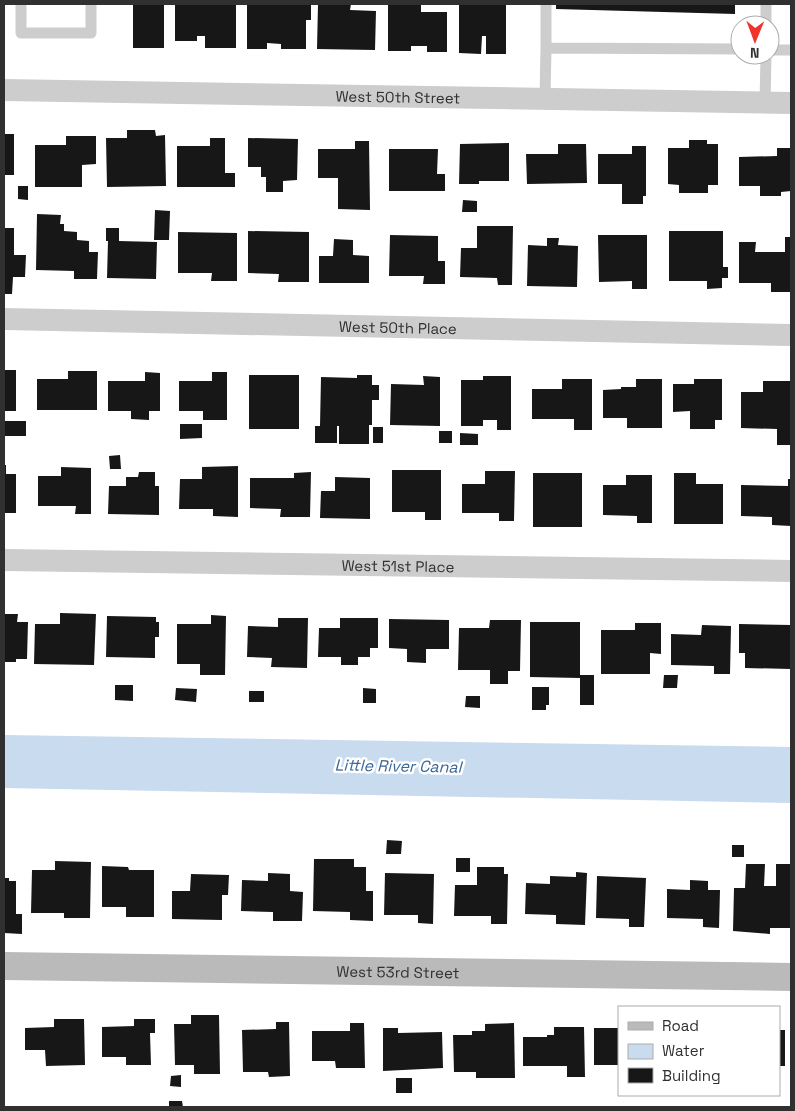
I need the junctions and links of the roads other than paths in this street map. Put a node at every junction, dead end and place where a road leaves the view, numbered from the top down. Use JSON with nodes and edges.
{"nodes":[{"id":1,"x":21,"y":4,"type":"edge"},
{"id":2,"x":91,"y":4,"type":"edge"},
{"id":3,"x":546,"y":4,"type":"edge"},
{"id":4,"x":546,"y":48,"type":"junction"},
{"id":5,"x":730,"y":49,"type":"edge"},
{"id":6,"x":766,"y":65,"type":"edge"},
{"id":7,"x":4,"y":90,"type":"edge"},
{"id":8,"x":545,"y":99,"type":"junction"},
{"id":9,"x":765,"y":102,"type":"junction"},
{"id":10,"x":791,"y":103,"type":"edge"},
{"id":11,"x":4,"y":319,"type":"edge"},
{"id":12,"x":791,"y":335,"type":"edge"},
{"id":13,"x":4,"y":560,"type":"edge"},
{"id":14,"x":791,"y":571,"type":"edge"},
{"id":15,"x":4,"y":966,"type":"edge"},
{"id":16,"x":791,"y":977,"type":"edge"}],
"edges":[{"from":1,"to":2,"type":"lane"},
{"from":3,"to":4,"type":"lane"},
{"from":4,"to":5,"type":"lane"},
{"from":4,"to":8,"type":"lane"},
{"from":6,"to":9,"type":"lane"},
{"from":7,"to":8,"type":"street","name":"West 50th Street"},
{"from":8,"to":9,"type":"street","name":"West 50th Street"},
{"from":9,"to":10,"type":"street","name":"West 50th Street"},
{"from":11,"to":12,"type":"street","name":"West 50th Place"},
{"from":13,"to":14,"type":"street","name":"West 51st Place"},
{"from":15,"to":16,"type":"street","name":"West 53rd Street"}]}
